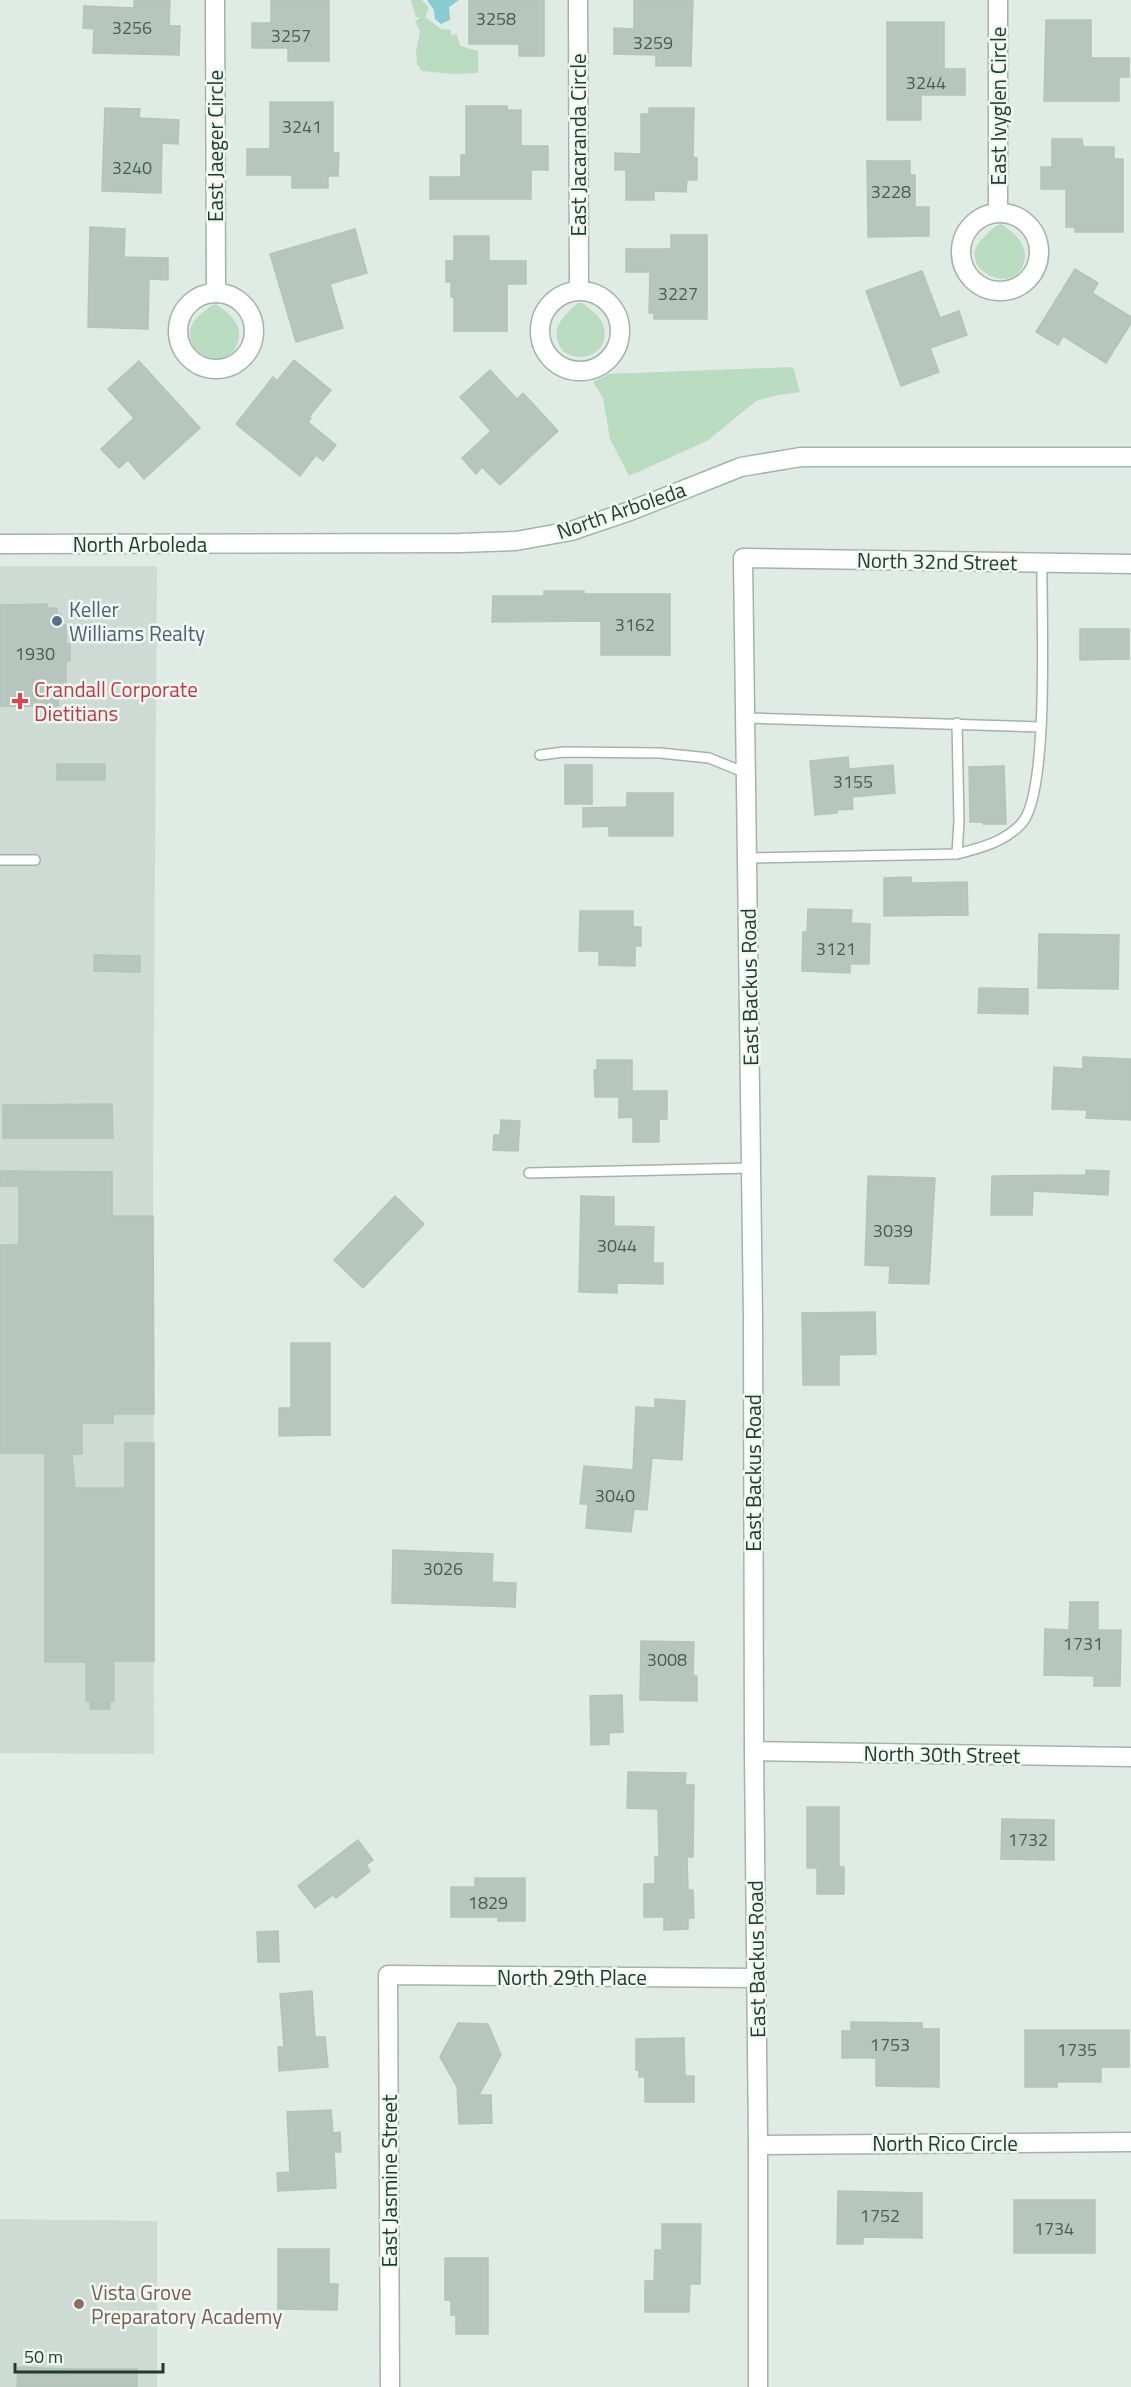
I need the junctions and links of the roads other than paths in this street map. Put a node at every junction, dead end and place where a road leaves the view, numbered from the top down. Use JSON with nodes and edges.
{"nodes":[{"id":1,"x":214,"y":0,"type":"edge"},
{"id":2,"x":578,"y":0,"type":"edge"},
{"id":3,"x":998,"y":0,"type":"edge"},
{"id":4,"x":999,"y":212,"type":"junction"},
{"id":5,"x":579,"y":290,"type":"junction"},
{"id":6,"x":216,"y":293,"type":"junction"},
{"id":7,"x":1131,"y":457,"type":"edge"},
{"id":8,"x":0,"y":544,"type":"edge"},
{"id":9,"x":743,"y":558,"type":"joint"},
{"id":10,"x":1041,"y":563,"type":"junction"},
{"id":11,"x":1131,"y":564,"type":"edge"},
{"id":12,"x":745,"y":718,"type":"junction"},
{"id":13,"x":957,"y":723,"type":"junction"},
{"id":14,"x":1041,"y":727,"type":"junction"},
{"id":15,"x":540,"y":754,"type":"dead end"},
{"id":16,"x":746,"y":773,"type":"junction"},
{"id":17,"x":957,"y":854,"type":"junction"},
{"id":18,"x":747,"y":858,"type":"junction"},
{"id":19,"x":0,"y":860,"type":"edge"},
{"id":20,"x":35,"y":860,"type":"dead end"},
{"id":21,"x":751,"y":1168,"type":"junction"},
{"id":22,"x":529,"y":1173,"type":"dead end"},
{"id":23,"x":754,"y":1751,"type":"junction"},
{"id":24,"x":1131,"y":1757,"type":"edge"},
{"id":25,"x":388,"y":1975,"type":"joint"},
{"id":26,"x":755,"y":1978,"type":"junction"},
{"id":27,"x":1131,"y":2142,"type":"edge"},
{"id":28,"x":758,"y":2145,"type":"junction"},
{"id":29,"x":390,"y":2387,"type":"edge"},
{"id":30,"x":758,"y":2387,"type":"edge"}],
"edges":[{"from":1,"to":6,"type":"street","name":"East Jaeger Circle"},
{"from":2,"to":5,"type":"street","name":"East Jacaranda Circle"},
{"from":3,"to":4,"type":"street","name":"East Ivyglen Circle"},
{"from":4,"to":4,"type":"street","name":"East Ivyglen Circle"},
{"from":5,"to":5,"type":"street"},
{"from":6,"to":6,"type":"street"},
{"from":7,"to":8,"type":"street","name":"North Arboleda"},
{"from":9,"to":10,"type":"street","name":"North 32nd Street"},
{"from":9,"to":12,"type":"street","name":"East Backus Road"},
{"from":10,"to":11,"type":"street","name":"North 32nd Street"},
{"from":10,"to":14,"type":"lane"},
{"from":12,"to":13,"type":"lane"},
{"from":12,"to":16,"type":"street","name":"East Backus Road"},
{"from":13,"to":14,"type":"lane"},
{"from":13,"to":17,"type":"lane"},
{"from":14,"to":17,"type":"lane"},
{"from":15,"to":16,"type":"lane"},
{"from":16,"to":18,"type":"street","name":"East Backus Road"},
{"from":17,"to":18,"type":"lane"},
{"from":18,"to":21,"type":"street","name":"East Backus Road"},
{"from":19,"to":20,"type":"lane"},
{"from":21,"to":22,"type":"lane"},
{"from":21,"to":23,"type":"street","name":"East Backus Road"},
{"from":23,"to":24,"type":"street","name":"North 30th Street"},
{"from":23,"to":26,"type":"street","name":"East Backus Road"},
{"from":25,"to":26,"type":"street","name":"North 29th Place"},
{"from":25,"to":29,"type":"street","name":"East Jasmine Street"},
{"from":26,"to":28,"type":"street","name":"East Backus Road"},
{"from":27,"to":28,"type":"street","name":"North Rico Circle"},
{"from":28,"to":30,"type":"street","name":"East Backus Road"}]}
